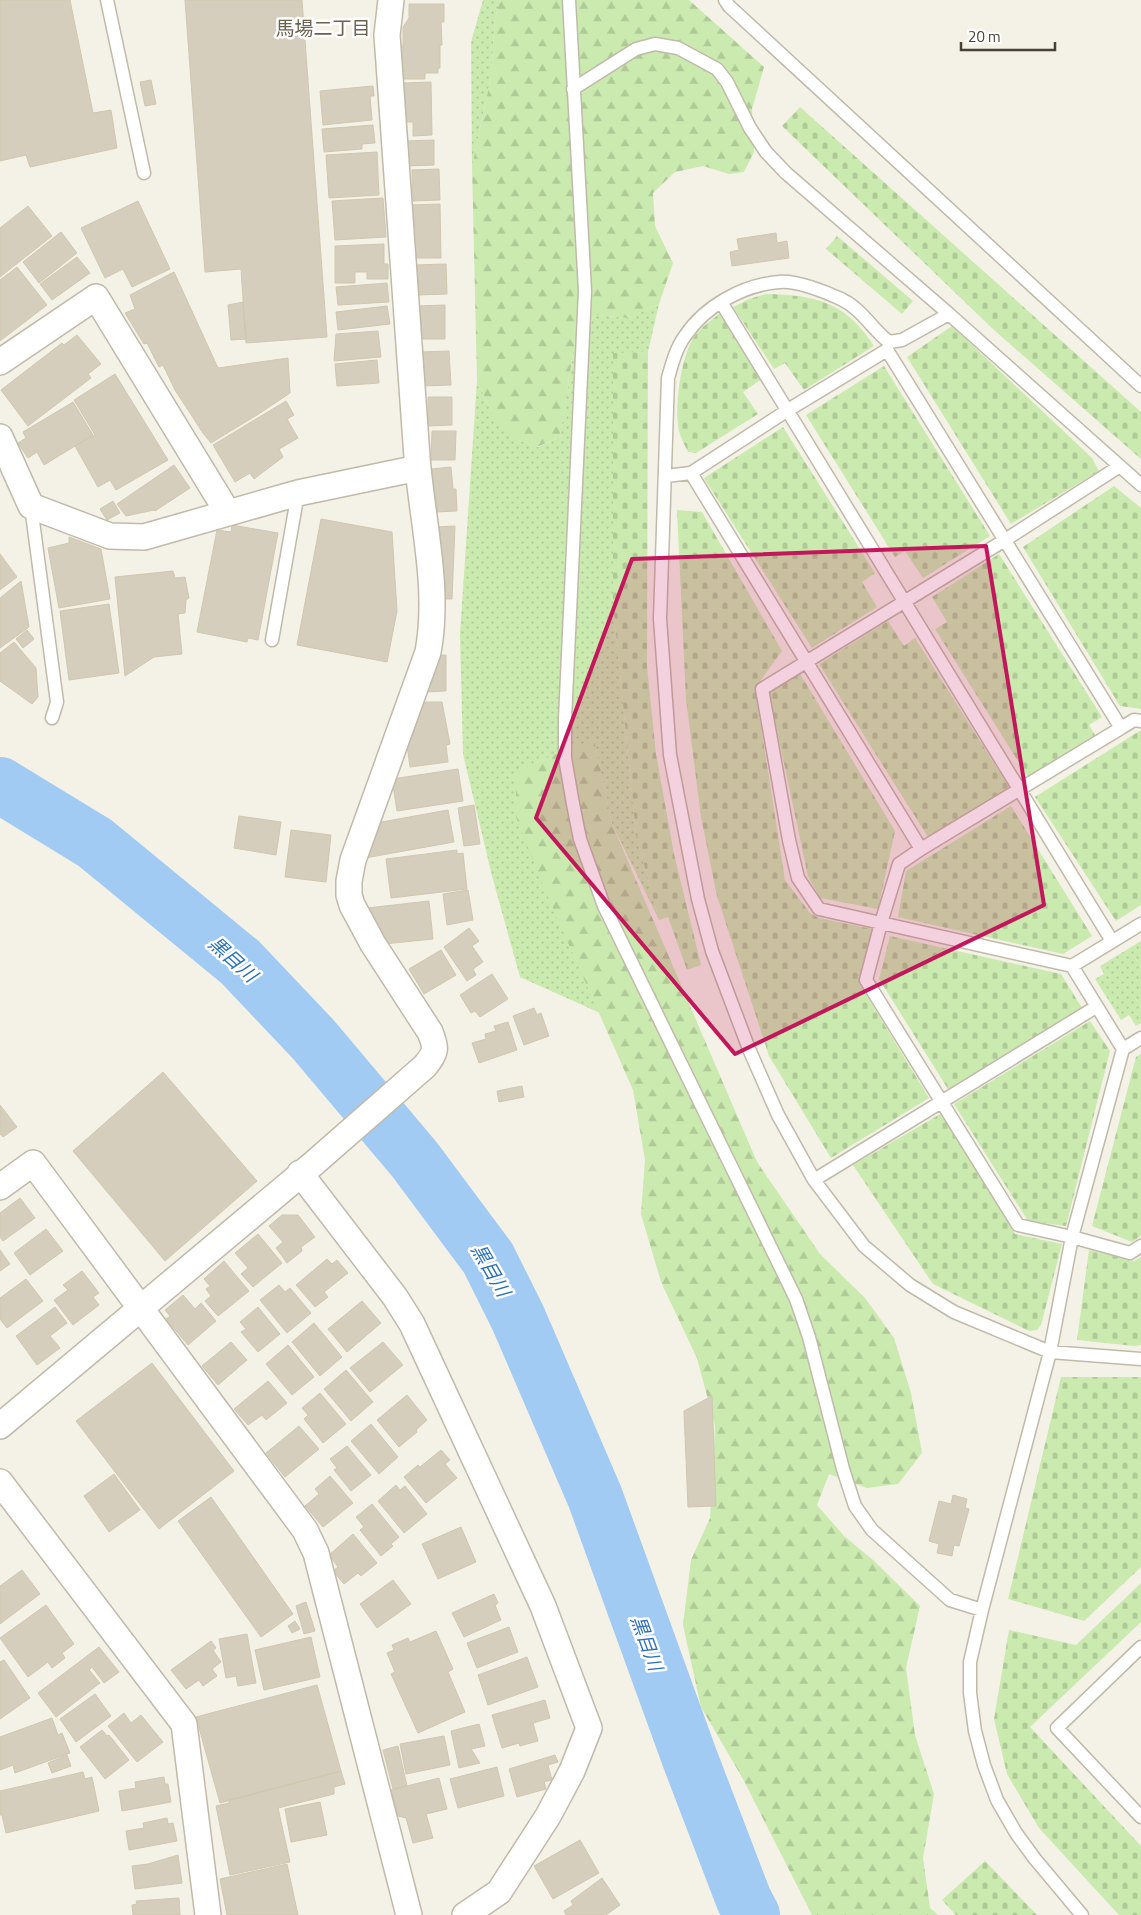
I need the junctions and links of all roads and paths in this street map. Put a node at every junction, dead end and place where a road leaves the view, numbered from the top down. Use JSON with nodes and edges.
{"nodes":[{"id":1,"x":107,"y":0,"type":"edge"},
{"id":2,"x":391,"y":0,"type":"edge"},
{"id":3,"x":569,"y":0,"type":"edge"},
{"id":4,"x":726,"y":0,"type":"edge"},
{"id":5,"x":573,"y":89,"type":"junction"},
{"id":6,"x":144,"y":173,"type":"dead end"},
{"id":7,"x":722,"y":302,"type":"junction"},
{"id":8,"x":950,"y":314,"type":"junction"},
{"id":9,"x":888,"y":346,"type":"junction"},
{"id":10,"x":0,"y":362,"type":"edge"},
{"id":11,"x":1141,"y":386,"type":"edge"},
{"id":12,"x":788,"y":410,"type":"junction"},
{"id":13,"x":0,"y":437,"type":"edge"},
{"id":14,"x":1120,"y":466,"type":"junction"},
{"id":15,"x":418,"y":468,"type":"junction"},
{"id":16,"x":691,"y":473,"type":"junction"},
{"id":17,"x":666,"y":476,"type":"junction"},
{"id":18,"x":1141,"y":485,"type":"edge"},
{"id":19,"x":298,"y":493,"type":"junction"},
{"id":20,"x":30,"y":506,"type":"junction"},
{"id":21,"x":228,"y":512,"type":"junction"},
{"id":22,"x":1005,"y":540,"type":"junction"},
{"id":23,"x":904,"y":602,"type":"junction"},
{"id":24,"x":272,"y":640,"type":"dead end"},
{"id":25,"x":805,"y":662,"type":"junction"},
{"id":26,"x":52,"y":718,"type":"dead end"},
{"id":27,"x":1141,"y":721,"type":"edge"},
{"id":28,"x":1121,"y":728,"type":"junction"},
{"id":29,"x":1020,"y":790,"type":"junction"},
{"id":30,"x":921,"y":849,"type":"junction"},
{"id":31,"x":881,"y":923,"type":"junction"},
{"id":32,"x":1141,"y":924,"type":"edge"},
{"id":33,"x":1112,"y":941,"type":"junction"},
{"id":34,"x":1072,"y":966,"type":"junction"},
{"id":35,"x":1096,"y":1006,"type":"junction"},
{"id":36,"x":1141,"y":1038,"type":"edge"},
{"id":37,"x":1123,"y":1049,"type":"junction"},
{"id":38,"x":941,"y":1101,"type":"junction"},
{"id":39,"x":307,"y":1168,"type":"junction"},
{"id":40,"x":814,"y":1180,"type":"junction"},
{"id":41,"x":0,"y":1187,"type":"edge"},
{"id":42,"x":1072,"y":1237,"type":"junction"},
{"id":43,"x":1141,"y":1246,"type":"edge"},
{"id":44,"x":140,"y":1310,"type":"junction"},
{"id":45,"x":1050,"y":1352,"type":"junction"},
{"id":46,"x":1141,"y":1360,"type":"edge"},
{"id":47,"x":0,"y":1426,"type":"edge"},
{"id":48,"x":0,"y":1482,"type":"edge"},
{"id":49,"x":982,"y":1610,"type":"junction"},
{"id":50,"x":1141,"y":1647,"type":"edge"},
{"id":51,"x":1141,"y":1817,"type":"edge"},
{"id":52,"x":208,"y":1915,"type":"edge"},
{"id":53,"x":409,"y":1915,"type":"edge"},
{"id":54,"x":465,"y":1915,"type":"edge"},
{"id":55,"x":1082,"y":1915,"type":"edge"}],
"edges":[{"from":1,"to":6,"type":"lane"},
{"from":2,"to":15,"type":"street"},
{"from":3,"to":5,"type":"lane"},
{"from":4,"to":11,"type":"lane"},
{"from":5,"to":8,"type":"lane"},
{"from":5,"to":49,"type":"lane"},
{"from":7,"to":9,"type":"lane"},
{"from":7,"to":12,"type":"lane"},
{"from":7,"to":17,"type":"lane"},
{"from":8,"to":9,"type":"lane"},
{"from":8,"to":14,"type":"lane"},
{"from":9,"to":12,"type":"lane"},
{"from":9,"to":22,"type":"lane"},
{"from":10,"to":21,"type":"street"},
{"from":12,"to":16,"type":"lane"},
{"from":12,"to":23,"type":"lane"},
{"from":13,"to":20,"type":"street"},
{"from":14,"to":18,"type":"lane"},
{"from":14,"to":22,"type":"lane"},
{"from":15,"to":19,"type":"street"},
{"from":15,"to":39,"type":"street"},
{"from":16,"to":17,"type":"lane"},
{"from":16,"to":25,"type":"lane"},
{"from":17,"to":40,"type":"lane"},
{"from":19,"to":21,"type":"street"},
{"from":19,"to":24,"type":"lane"},
{"from":20,"to":21,"type":"street"},
{"from":20,"to":26,"type":"lane"},
{"from":22,"to":23,"type":"lane"},
{"from":22,"to":28,"type":"lane"},
{"from":23,"to":25,"type":"lane"},
{"from":23,"to":29,"type":"lane"},
{"from":25,"to":30,"type":"lane"},
{"from":25,"to":31,"type":"lane"},
{"from":27,"to":28,"type":"lane"},
{"from":28,"to":29,"type":"lane"},
{"from":29,"to":30,"type":"lane"},
{"from":29,"to":33,"type":"lane"},
{"from":30,"to":31,"type":"lane"},
{"from":31,"to":34,"type":"lane"},
{"from":31,"to":38,"type":"lane"},
{"from":32,"to":33,"type":"lane"},
{"from":33,"to":34,"type":"lane"},
{"from":34,"to":35,"type":"lane"},
{"from":35,"to":37,"type":"lane"},
{"from":35,"to":38,"type":"lane"},
{"from":36,"to":37,"type":"lane"},
{"from":37,"to":42,"type":"lane"},
{"from":38,"to":40,"type":"lane"},
{"from":38,"to":42,"type":"lane"},
{"from":39,"to":44,"type":"street"},
{"from":39,"to":54,"type":"street"},
{"from":40,"to":45,"type":"lane"},
{"from":41,"to":44,"type":"street"},
{"from":42,"to":43,"type":"lane"},
{"from":42,"to":45,"type":"lane"},
{"from":44,"to":47,"type":"street"},
{"from":44,"to":53,"type":"street"},
{"from":45,"to":46,"type":"lane"},
{"from":45,"to":49,"type":"lane"},
{"from":48,"to":52,"type":"street"},
{"from":49,"to":55,"type":"lane"},
{"from":50,"to":51,"type":"lane"}]}
